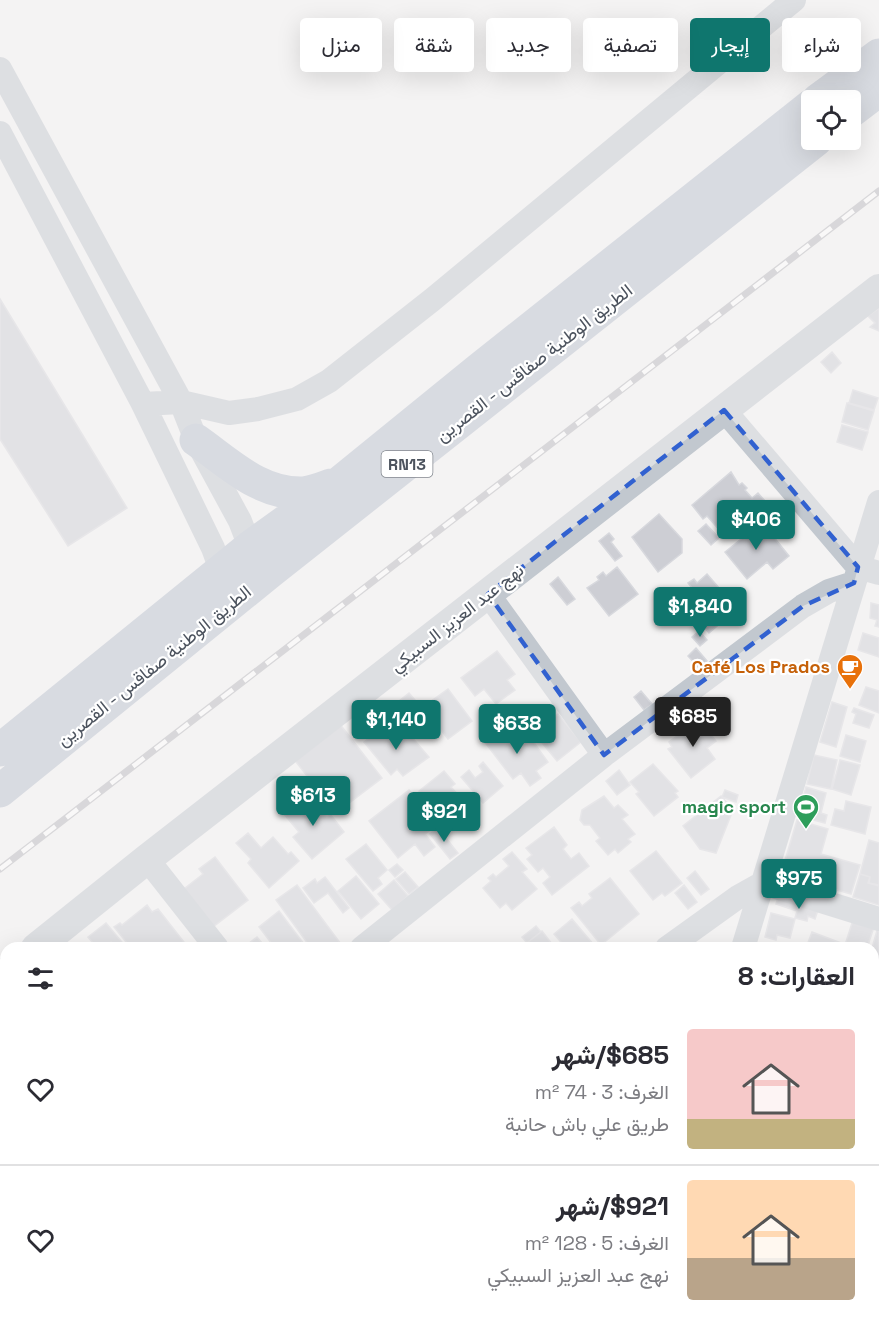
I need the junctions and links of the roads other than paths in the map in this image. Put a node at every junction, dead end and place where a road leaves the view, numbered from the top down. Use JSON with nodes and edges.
{"nodes":[{"id":1,"x":794,"y":0,"type":"edge"},
{"id":2,"x":879,"y":55,"type":"edge"},
{"id":3,"x":0,"y":69,"type":"edge"},
{"id":4,"x":832,"y":90,"type":"edge"},
{"id":5,"x":879,"y":90,"type":"edge"},
{"id":6,"x":861,"y":104,"type":"edge"},
{"id":7,"x":801,"y":114,"type":"edge"},
{"id":8,"x":0,"y":133,"type":"edge"},
{"id":9,"x":803,"y":150,"type":"edge"},
{"id":10,"x":879,"y":289,"type":"edge"},
{"id":11,"x":181,"y":402,"type":"junction"},
{"id":12,"x":143,"y":404,"type":"junction"},
{"id":13,"x":724,"y":410,"type":"junction"},
{"id":14,"x":195,"y":440,"type":"junction"},
{"id":15,"x":339,"y":483,"type":"junction"},
{"id":16,"x":879,"y":502,"type":"edge"},
{"id":17,"x":260,"y":559,"type":"junction"},
{"id":18,"x":221,"y":570,"type":"junction"},
{"id":19,"x":864,"y":574,"type":"edge"},
{"id":20,"x":488,"y":594,"type":"junction"},
{"id":21,"x":240,"y":596,"type":"junction"},
{"id":22,"x":0,"y":750,"type":"edge"},
{"id":23,"x":604,"y":755,"type":"junction"},
{"id":24,"x":0,"y":791,"type":"edge"},
{"id":25,"x":147,"y":859,"type":"junction"},
{"id":26,"x":763,"y":883,"type":"junction"},
{"id":27,"x":879,"y":918,"type":"edge"},
{"id":28,"x":43,"y":942,"type":"edge"},
{"id":29,"x":212,"y":942,"type":"edge"},
{"id":30,"x":370,"y":942,"type":"edge"},
{"id":31,"x":675,"y":942,"type":"edge"},
{"id":32,"x":744,"y":942,"type":"edge"}],
"edges":[{"from":1,"to":11,"type":"street"},
{"from":2,"to":4,"type":"main road"},
{"from":3,"to":11,"type":"street"},
{"from":5,"to":6,"type":"main road"},
{"from":7,"to":15,"type":"main road","name":"الطريق الوطنية صفاقس - القصرين","number":"RN13"},
{"from":8,"to":12,"type":"street"},
{"from":9,"to":17,"type":"main road","name":"الطريق الوطنية صفاقس - القصرين","number":"RN13"},
{"from":10,"to":13,"type":"street","name":"نهج عبد العزيز السبيكي"},
{"from":11,"to":12,"type":"street"},
{"from":11,"to":14,"type":"street"},
{"from":12,"to":18,"type":"street"},
{"from":13,"to":19,"type":"street"},
{"from":13,"to":20,"type":"street","name":"نهج عبد العزيز السبيكي"},
{"from":14,"to":15,"type":"main road"},
{"from":14,"to":17,"type":"street"},
{"from":15,"to":17,"type":"main road","name":"الطريق الوطنية صفاقس - القصرين","number":"RN13"},
{"from":16,"to":19,"type":"street"},
{"from":17,"to":18,"type":"main road","name":"الطريق الوطنية صفاقس - القصرين","number":"RN13"},
{"from":17,"to":21,"type":"main road","name":"الطريق الوطنية صفاقس - القصرين","number":"RN13"},
{"from":18,"to":21,"type":"street"},
{"from":18,"to":22,"type":"main road","name":"الطريق الوطنية صفاقس - القصرين","number":"RN13"},
{"from":19,"to":23,"type":"street"},
{"from":19,"to":26,"type":"street"},
{"from":20,"to":23,"type":"street"},
{"from":20,"to":25,"type":"street","name":"نهج عبد العزيز السبيكي"},
{"from":21,"to":24,"type":"main road","name":"الطريق الوطنية صفاقس - القصرين","number":"RN13"},
{"from":23,"to":30,"type":"street"},
{"from":25,"to":28,"type":"street","name":"نهج عبد العزيز السبيكي"},
{"from":25,"to":29,"type":"street"},
{"from":26,"to":27,"type":"street"},
{"from":26,"to":31,"type":"street"},
{"from":26,"to":32,"type":"street"}]}
